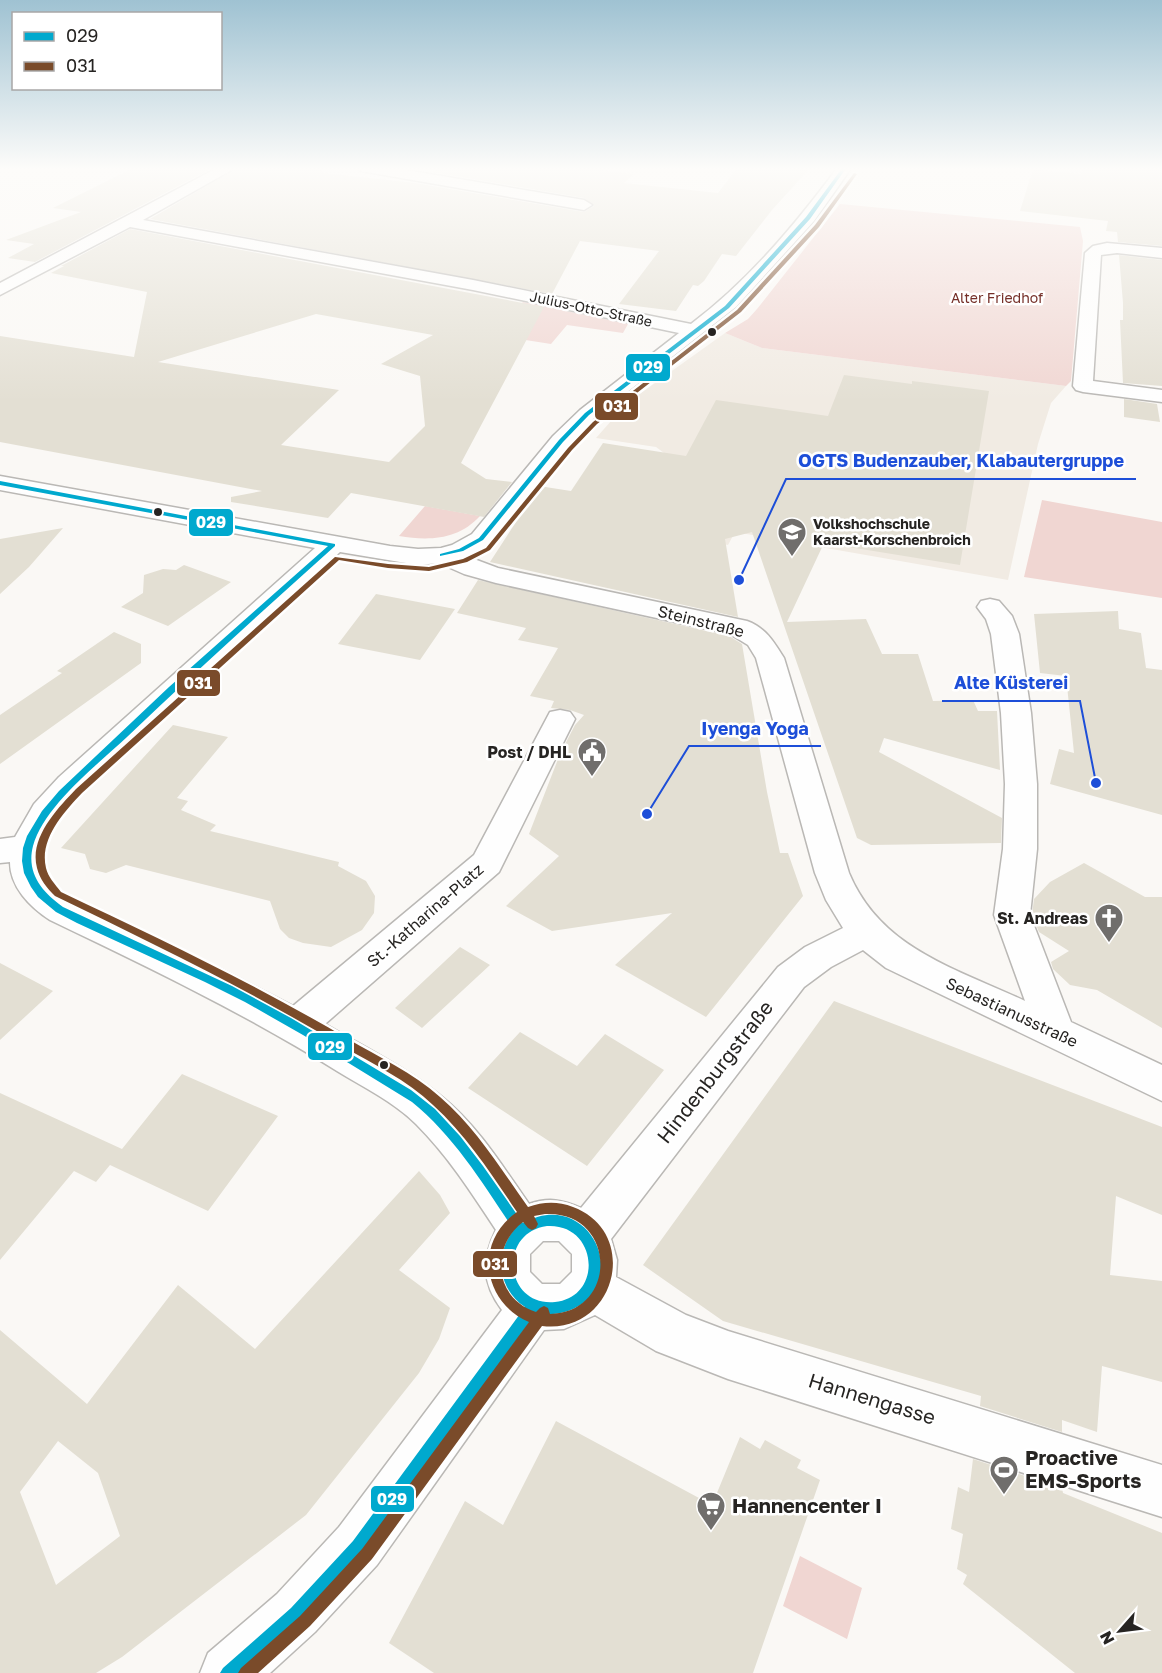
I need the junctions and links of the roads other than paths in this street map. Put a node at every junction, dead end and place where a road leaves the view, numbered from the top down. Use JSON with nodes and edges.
{"nodes":[{"id":1,"x":87,"y":245,"type":"edge"},
{"id":2,"x":256,"y":245,"type":"edge"},
{"id":3,"x":784,"y":245,"type":"edge"},
{"id":4,"x":1162,"y":253,"type":"edge"},
{"id":5,"x":0,"y":290,"type":"edge"},
{"id":6,"x":696,"y":331,"type":"junction"},
{"id":7,"x":1162,"y":396,"type":"edge"},
{"id":8,"x":0,"y":483,"type":"edge"},
{"id":9,"x":333,"y":545,"type":"junction"},
{"id":10,"x":442,"y":555,"type":"junction"},
{"id":11,"x":990,"y":607,"type":"dead end"},
{"id":12,"x":560,"y":719,"type":"dead end"},
{"id":13,"x":14,"y":849,"type":"edge"},
{"id":14,"x":866,"y":933,"type":"junction"},
{"id":15,"x":296,"y":1026,"type":"junction"},
{"id":16,"x":1055,"y":1032,"type":"junction"},
{"id":17,"x":1162,"y":1084,"type":"edge"},
{"id":18,"x":522,"y":1231,"type":"junction"},
{"id":19,"x":586,"y":1236,"type":"junction"},
{"id":20,"x":590,"y":1287,"type":"junction"},
{"id":21,"x":534,"y":1305,"type":"junction"},
{"id":22,"x":1162,"y":1491,"type":"edge"},
{"id":23,"x":228,"y":1673,"type":"edge"}],
"edges":[{"from":1,"to":5,"type":"street"},
{"from":2,"to":6,"type":"street","name":"Julius-Otto-Straße"},
{"from":3,"to":6,"type":"street"},
{"from":4,"to":7,"type":"street"},
{"from":6,"to":10,"type":"street"},
{"from":8,"to":9,"type":"street"},
{"from":9,"to":10,"type":"street"},
{"from":9,"to":13,"type":"street"},
{"from":10,"to":14,"type":"street","name":"Steinstraße"},
{"from":11,"to":16,"type":"street"},
{"from":12,"to":15,"type":"street","name":"St.-Katharina-Platz"},
{"from":13,"to":15,"type":"street"},
{"from":14,"to":16,"type":"street","name":"Sebastianusstraße"},
{"from":14,"to":19,"type":"street","name":"Hindenburgstraße"},
{"from":15,"to":18,"type":"street"},
{"from":16,"to":17,"type":"street","name":"Sebastianusstraße"},
{"from":18,"to":19,"type":"street"},
{"from":18,"to":21,"type":"street"},
{"from":19,"to":20,"type":"street"},
{"from":20,"to":21,"type":"street"},
{"from":20,"to":22,"type":"street","name":"Hannengasse"},
{"from":21,"to":23,"type":"street"}]}
